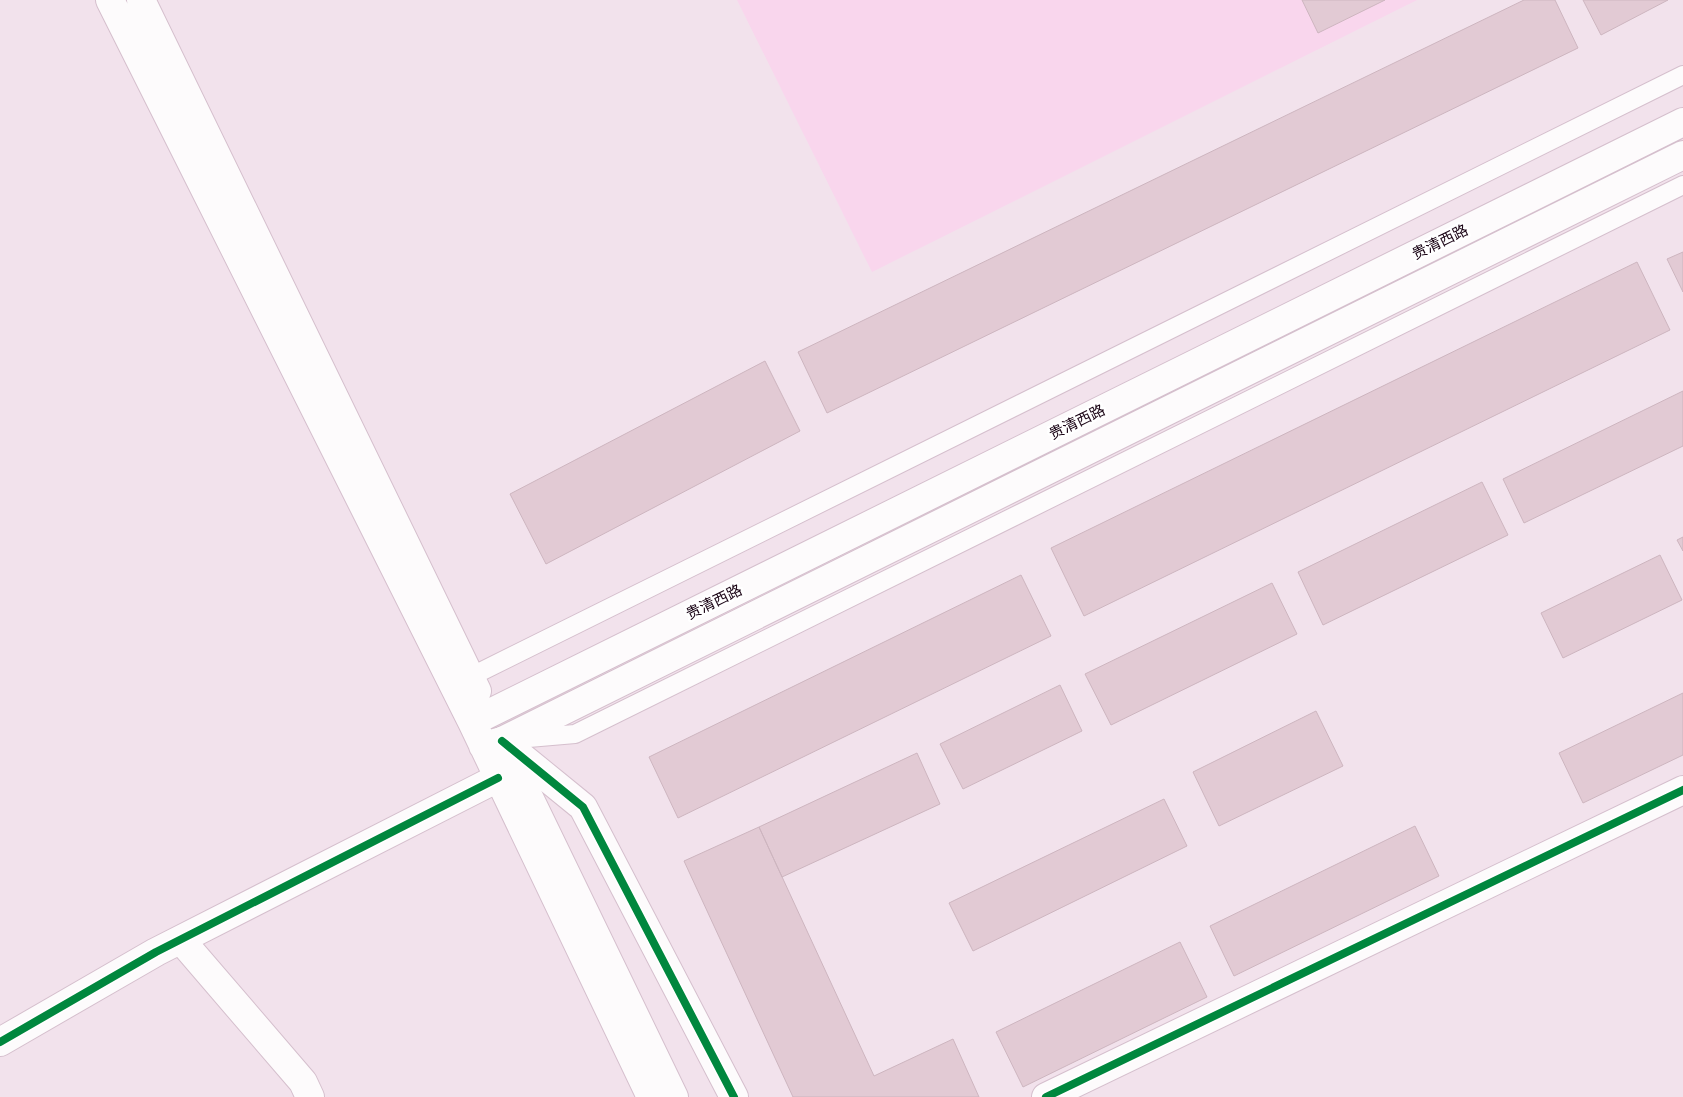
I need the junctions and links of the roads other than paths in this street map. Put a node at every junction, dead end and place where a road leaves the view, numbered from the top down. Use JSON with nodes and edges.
{"nodes":[{"id":1,"x":110,"y":0,"type":"edge"},
{"id":2,"x":141,"y":0,"type":"edge"},
{"id":3,"x":1683,"y":75,"type":"edge"},
{"id":4,"x":1683,"y":122,"type":"edge"},
{"id":5,"x":1683,"y":155,"type":"edge"},
{"id":6,"x":1683,"y":185,"type":"edge"},
{"id":7,"x":470,"y":676,"type":"junction"},
{"id":8,"x":486,"y":731,"type":"junction"},
{"id":9,"x":498,"y":778,"type":"junction"},
{"id":10,"x":1683,"y":790,"type":"edge"},
{"id":11,"x":181,"y":940,"type":"junction"},
{"id":12,"x":0,"y":1042,"type":"edge"},
{"id":13,"x":310,"y":1097,"type":"edge"},
{"id":14,"x":651,"y":1097,"type":"edge"},
{"id":15,"x":674,"y":1097,"type":"edge"},
{"id":16,"x":734,"y":1097,"type":"edge"},
{"id":17,"x":1046,"y":1097,"type":"edge"}],
"edges":[{"from":1,"to":8,"type":"main road"},
{"from":2,"to":7,"type":"main road"},
{"from":3,"to":7,"type":"lane"},
{"from":4,"to":8,"type":"main road","name":"贵清西路"},
{"from":5,"to":8,"type":"main road","name":"贵清西路"},
{"from":6,"to":8,"type":"lane"},
{"from":7,"to":8,"type":"main road"},
{"from":8,"to":9,"type":"main road"},
{"from":8,"to":15,"type":"main road"},
{"from":8,"to":16,"type":"main road"},
{"from":9,"to":11,"type":"main road"},
{"from":9,"to":14,"type":"main road"},
{"from":10,"to":17,"type":"main road"},
{"from":11,"to":12,"type":"main road"},
{"from":11,"to":13,"type":"main road"}]}
